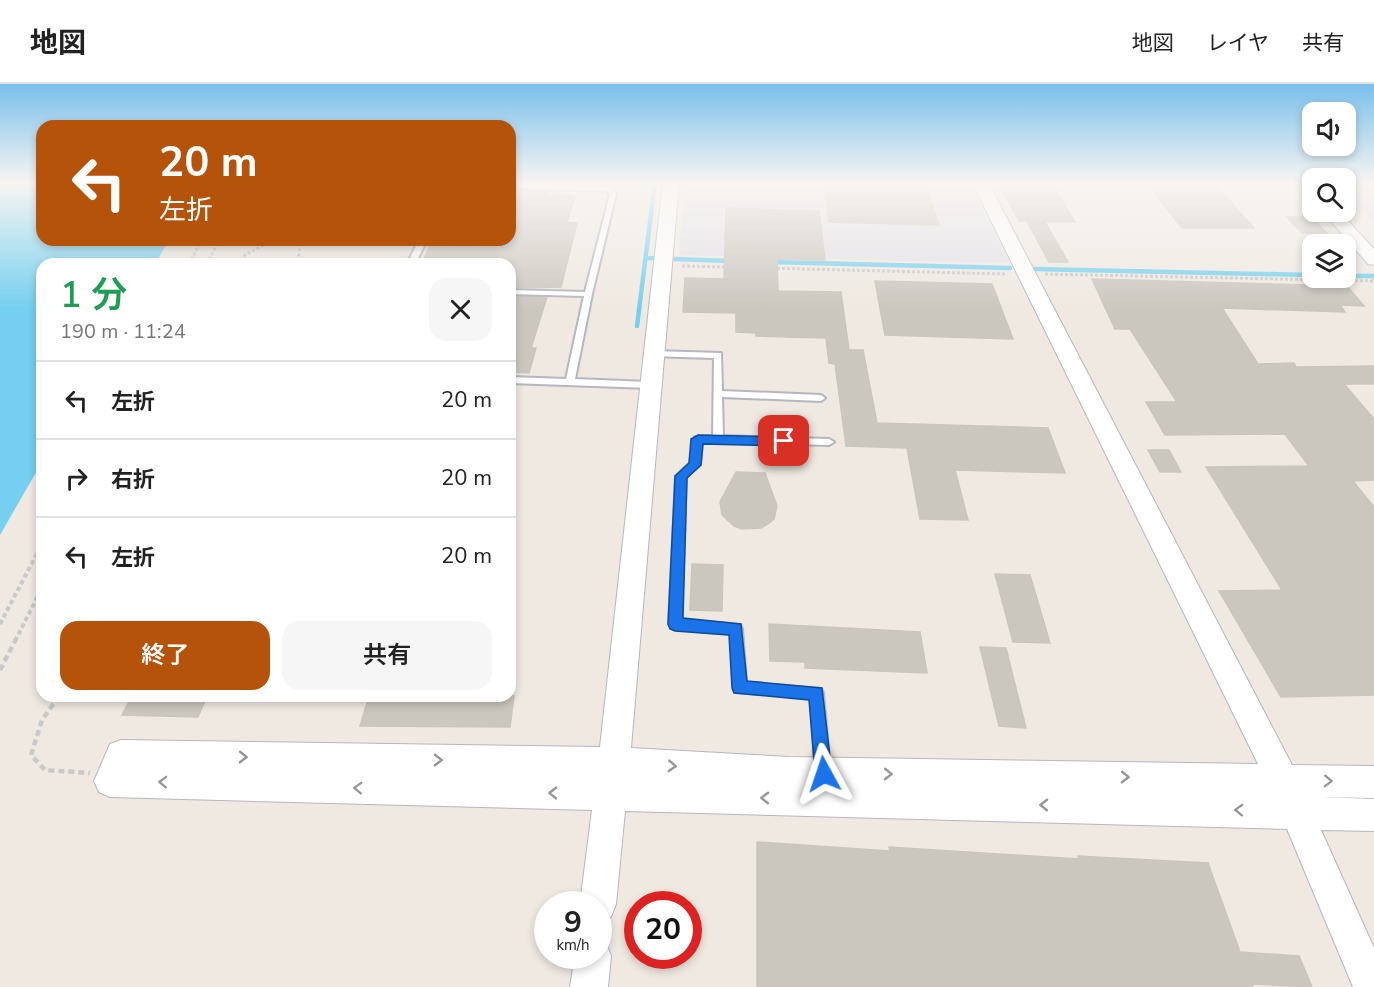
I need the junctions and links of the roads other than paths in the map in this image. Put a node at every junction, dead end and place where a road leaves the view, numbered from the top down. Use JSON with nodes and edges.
{"nodes":[{"id":1,"x":605,"y":224,"type":"edge"},
{"id":2,"x":666,"y":224,"type":"edge"},
{"id":3,"x":1001,"y":224,"type":"edge"},
{"id":4,"x":1342,"y":224,"type":"edge"},
{"id":5,"x":1358,"y":224,"type":"edge"},
{"id":6,"x":1374,"y":242,"type":"edge"},
{"id":7,"x":1374,"y":260,"type":"edge"},
{"id":8,"x":516,"y":292,"type":"edge"},
{"id":9,"x":588,"y":294,"type":"junction"},
{"id":10,"x":652,"y":354,"type":"junction"},
{"id":11,"x":516,"y":381,"type":"edge"},
{"id":12,"x":570,"y":382,"type":"junction"},
{"id":13,"x":649,"y":385,"type":"junction"},
{"id":14,"x":718,"y":394,"type":"junction"},
{"id":15,"x":821,"y":398,"type":"dead end"},
{"id":16,"x":718,"y":440,"type":"junction"},
{"id":17,"x":829,"y":442,"type":"dead end"},
{"id":18,"x":824,"y":774,"type":"junction"},
{"id":19,"x":613,"y":779,"type":"junction"},
{"id":20,"x":1282,"y":779,"type":"junction"},
{"id":21,"x":1374,"y":782,"type":"edge"},
{"id":22,"x":1297,"y":812,"type":"junction"},
{"id":23,"x":1374,"y":815,"type":"edge"},
{"id":24,"x":600,"y":891,"type":"edge"},
{"id":25,"x":591,"y":969,"type":"edge"},
{"id":26,"x":589,"y":987,"type":"edge"},
{"id":27,"x":1372,"y":987,"type":"edge"}],
"edges":[{"from":1,"to":9,"type":"lane"},
{"from":2,"to":10,"type":"street"},
{"from":3,"to":20,"type":"street"},
{"from":4,"to":7,"type":"street"},
{"from":5,"to":6,"type":"street"},
{"from":8,"to":9,"type":"lane"},
{"from":9,"to":12,"type":"lane"},
{"from":10,"to":13,"type":"street"},
{"from":10,"to":14,"type":"lane"},
{"from":11,"to":12,"type":"lane"},
{"from":12,"to":13,"type":"lane"},
{"from":13,"to":19,"type":"street"},
{"from":14,"to":15,"type":"lane"},
{"from":14,"to":16,"type":"lane"},
{"from":16,"to":17,"type":"lane"},
{"from":16,"to":18,"type":"lane"},
{"from":19,"to":18,"type":"street","one_way":true},
{"from":18,"to":20,"type":"street","one_way":true},
{"from":19,"to":19,"type":"street","one_way":true},
{"from":22,"to":19,"type":"street","one_way":true},
{"from":19,"to":24,"type":"street"},
{"from":20,"to":21,"type":"street","one_way":true},
{"from":20,"to":22,"type":"street"},
{"from":22,"to":23,"type":"street"},
{"from":22,"to":27,"type":"street"},
{"from":25,"to":26,"type":"street"}]}
